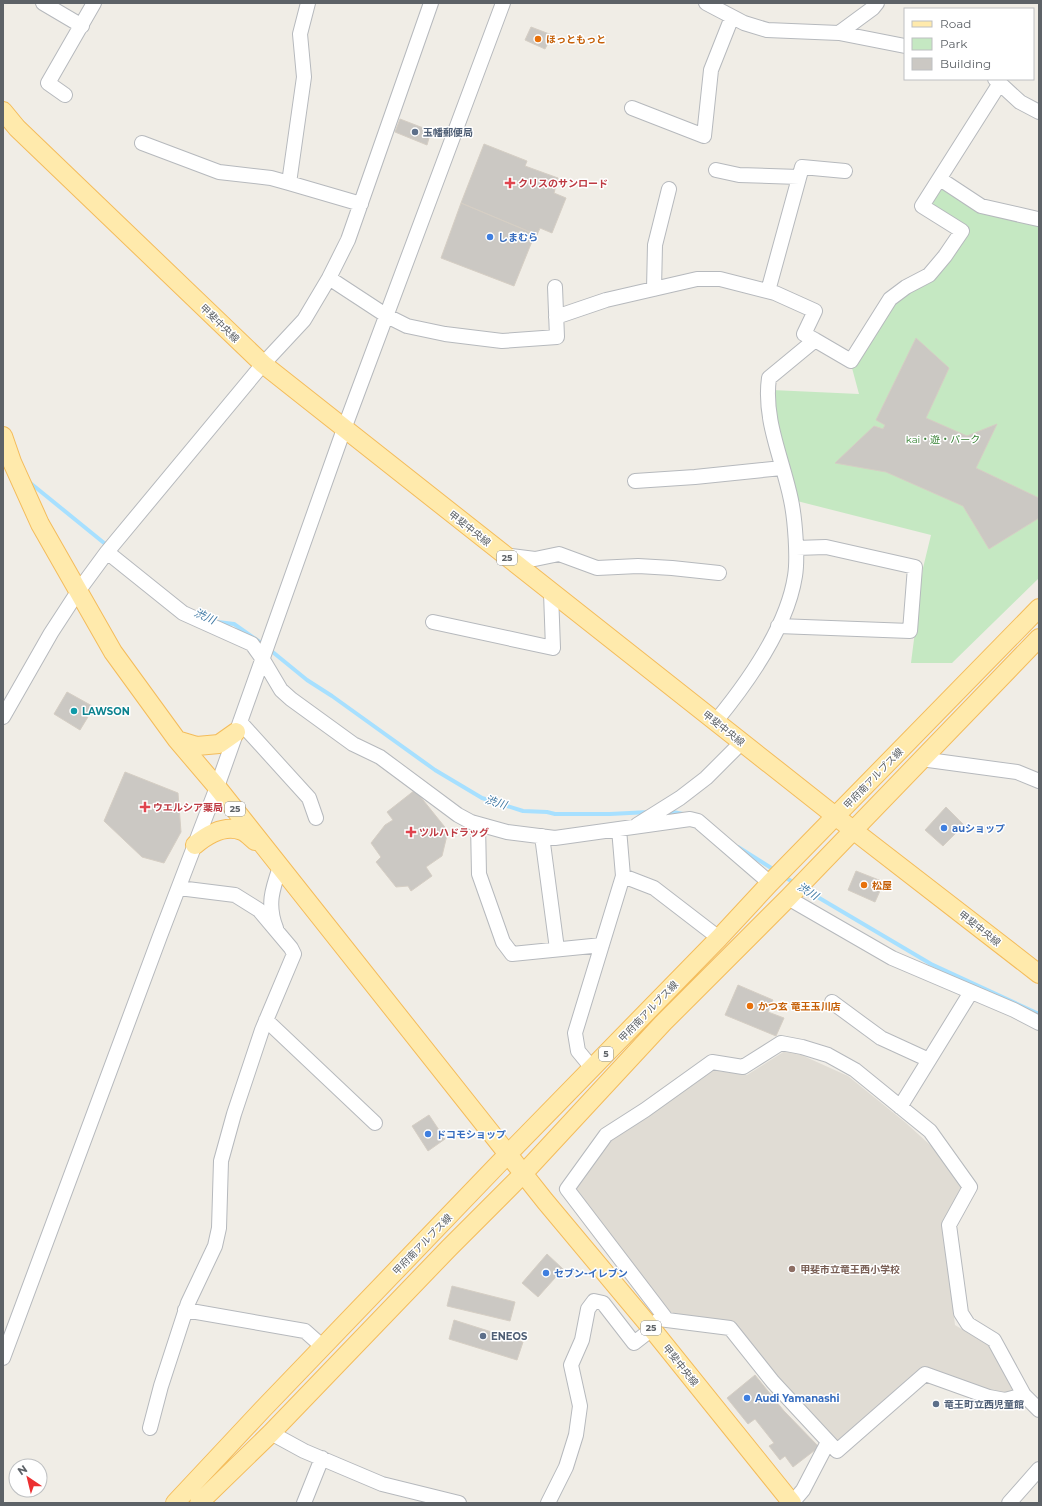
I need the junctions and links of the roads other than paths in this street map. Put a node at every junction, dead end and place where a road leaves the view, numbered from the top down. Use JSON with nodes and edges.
{"nodes":[{"id":1,"x":43,"y":3,"type":"edge"},
{"id":2,"x":94,"y":3,"type":"edge"},
{"id":3,"x":308,"y":3,"type":"edge"},
{"id":4,"x":431,"y":3,"type":"edge"},
{"id":5,"x":503,"y":3,"type":"edge"},
{"id":6,"x":706,"y":3,"type":"edge"},
{"id":7,"x":877,"y":3,"type":"edge"},
{"id":8,"x":732,"y":17,"type":"junction"},
{"id":9,"x":82,"y":26,"type":"junction"},
{"id":10,"x":839,"y":33,"type":"junction"},
{"id":11,"x":904,"y":46,"type":"edge"},
{"id":12,"x":997,"y":81,"type":"edge"},
{"id":13,"x":65,"y":95,"type":"dead end"},
{"id":14,"x":632,"y":108,"type":"dead end"},
{"id":15,"x":3,"y":111,"type":"edge"},
{"id":16,"x":1039,"y":112,"type":"edge"},
{"id":17,"x":142,"y":143,"type":"dead end"},
{"id":18,"x":716,"y":170,"type":"dead end"},
{"id":19,"x":845,"y":171,"type":"dead end"},
{"id":20,"x":799,"y":177,"type":"junction"},
{"id":21,"x":940,"y":179,"type":"junction"},
{"id":22,"x":289,"y":182,"type":"junction"},
{"id":23,"x":668,"y":189,"type":"dead end"},
{"id":24,"x":361,"y":204,"type":"junction"},
{"id":25,"x":1038,"y":219,"type":"edge"},
{"id":26,"x":330,"y":278,"type":"junction"},
{"id":27,"x":554,"y":287,"type":"dead end"},
{"id":28,"x":654,"y":289,"type":"junction"},
{"id":29,"x":768,"y":291,"type":"junction"},
{"id":30,"x":387,"y":316,"type":"junction"},
{"id":31,"x":556,"y":317,"type":"junction"},
{"id":32,"x":815,"y":340,"type":"junction"},
{"id":33,"x":263,"y":364,"type":"junction"},
{"id":34,"x":344,"y":429,"type":"junction"},
{"id":35,"x":3,"y":436,"type":"edge"},
{"id":36,"x":6,"y":457,"type":"edge"},
{"id":37,"x":782,"y":468,"type":"junction"},
{"id":38,"x":635,"y":481,"type":"dead end"},
{"id":39,"x":796,"y":548,"type":"junction"},
{"id":40,"x":107,"y":552,"type":"junction"},
{"id":41,"x":503,"y":554,"type":"junction"},
{"id":42,"x":719,"y":573,"type":"dead end"},
{"id":43,"x":79,"y":590,"type":"junction"},
{"id":44,"x":551,"y":593,"type":"junction"},
{"id":45,"x":1039,"y":608,"type":"edge"},
{"id":46,"x":433,"y":622,"type":"dead end"},
{"id":47,"x":778,"y":626,"type":"junction"},
{"id":48,"x":1039,"y":638,"type":"edge"},
{"id":49,"x":262,"y":658,"type":"junction"},
{"id":50,"x":3,"y":717,"type":"edge"},
{"id":51,"x":716,"y":721,"type":"junction"},
{"id":52,"x":238,"y":727,"type":"junction"},
{"id":53,"x":177,"y":740,"type":"junction"},
{"id":54,"x":742,"y":742,"type":"junction"},
{"id":55,"x":922,"y":759,"type":"junction"},
{"id":56,"x":1039,"y":781,"type":"edge"},
{"id":57,"x":217,"y":787,"type":"junction"},
{"id":58,"x":836,"y":816,"type":"junction"},
{"id":59,"x":316,"y":818,"type":"dead end"},
{"id":60,"x":478,"y":824,"type":"junction"},
{"id":61,"x":634,"y":827,"type":"junction"},
{"id":62,"x":620,"y":829,"type":"junction"},
{"id":63,"x":853,"y":830,"type":"junction"},
{"id":64,"x":542,"y":836,"type":"junction"},
{"id":65,"x":195,"y":845,"type":"junction"},
{"id":66,"x":275,"y":861,"type":"junction"},
{"id":67,"x":623,"y":876,"type":"junction"},
{"id":68,"x":770,"y":883,"type":"junction"},
{"id":69,"x":179,"y":888,"type":"junction"},
{"id":70,"x":788,"y":898,"type":"junction"},
{"id":71,"x":278,"y":932,"type":"junction"},
{"id":72,"x":719,"y":938,"type":"junction"},
{"id":73,"x":602,"y":945,"type":"junction"},
{"id":74,"x":557,"y":949,"type":"junction"},
{"id":75,"x":1039,"y":974,"type":"edge"},
{"id":76,"x":971,"y":992,"type":"junction"},
{"id":77,"x":832,"y":1002,"type":"dead end"},
{"id":78,"x":266,"y":1020,"type":"junction"},
{"id":79,"x":1039,"y":1023,"type":"edge"},
{"id":80,"x":929,"y":1060,"type":"junction"},
{"id":81,"x":592,"y":1068,"type":"junction"},
{"id":82,"x":900,"y":1107,"type":"junction"},
{"id":83,"x":375,"y":1123,"type":"dead end"},
{"id":84,"x":508,"y":1154,"type":"junction"},
{"id":85,"x":523,"y":1174,"type":"junction"},
{"id":86,"x":185,"y":1310,"type":"junction"},
{"id":87,"x":656,"y":1325,"type":"junction"},
{"id":88,"x":322,"y":1347,"type":"junction"},
{"id":89,"x":3,"y":1358,"type":"edge"},
{"id":90,"x":1024,"y":1395,"type":"junction"},
{"id":91,"x":1039,"y":1410,"type":"edge"},
{"id":92,"x":150,"y":1428,"type":"dead end"},
{"id":93,"x":271,"y":1433,"type":"junction"},
{"id":94,"x":828,"y":1442,"type":"junction"},
{"id":95,"x":322,"y":1458,"type":"junction"},
{"id":96,"x":1039,"y":1469,"type":"edge"},
{"id":97,"x":1033,"y":1485,"type":"edge"},
{"id":98,"x":175,"y":1503,"type":"edge"},
{"id":99,"x":199,"y":1503,"type":"edge"},
{"id":100,"x":304,"y":1503,"type":"edge"},
{"id":101,"x":459,"y":1503,"type":"edge"},
{"id":102,"x":548,"y":1503,"type":"edge"},
{"id":103,"x":792,"y":1503,"type":"edge"},
{"id":104,"x":1008,"y":1503,"type":"edge"}],
"edges":[{"from":1,"to":9,"type":"street"},
{"from":2,"to":9,"type":"street"},
{"from":3,"to":22,"type":"street"},
{"from":4,"to":24,"type":"street"},
{"from":5,"to":30,"type":"street"},
{"from":6,"to":8,"type":"street"},
{"from":7,"to":10,"type":"street"},
{"from":8,"to":10,"type":"street"},
{"from":8,"to":14,"type":"street"},
{"from":9,"to":13,"type":"street"},
{"from":10,"to":11,"type":"street"},
{"from":12,"to":16,"type":"street"},
{"from":12,"to":21,"type":"street"},
{"from":15,"to":33,"type":"main road","name":"甲斐中央線","number":"25"},
{"from":17,"to":22,"type":"street"},
{"from":18,"to":20,"type":"street"},
{"from":19,"to":20,"type":"street"},
{"from":20,"to":29,"type":"street"},
{"from":21,"to":25,"type":"street"},
{"from":21,"to":32,"type":"street"},
{"from":22,"to":24,"type":"street"},
{"from":23,"to":28,"type":"street"},
{"from":24,"to":26,"type":"street"},
{"from":26,"to":30,"type":"street"},
{"from":26,"to":33,"type":"street"},
{"from":27,"to":31,"type":"street"},
{"from":28,"to":29,"type":"street"},
{"from":28,"to":31,"type":"street"},
{"from":29,"to":32,"type":"street"},
{"from":30,"to":31,"type":"street"},
{"from":30,"to":34,"type":"street"},
{"from":32,"to":37,"type":"street"},
{"from":33,"to":34,"type":"main road","name":"甲斐中央線","number":"25"},
{"from":33,"to":40,"type":"street"},
{"from":34,"to":41,"type":"main road","name":"甲斐中央線","number":"25"},
{"from":34,"to":49,"type":"street"},
{"from":35,"to":36,"type":"main road","number":"25"},
{"from":36,"to":43,"type":"main road","number":"25"},
{"from":37,"to":38,"type":"street"},
{"from":37,"to":39,"type":"street"},
{"from":39,"to":47,"type":"street"},
{"from":39,"to":47,"type":"street"},
{"from":40,"to":43,"type":"street"},
{"from":40,"to":49,"type":"street"},
{"from":41,"to":42,"type":"street"},
{"from":41,"to":44,"type":"main road","name":"甲斐中央線","number":"25"},
{"from":43,"to":50,"type":"street"},
{"from":43,"to":53,"type":"main road","number":"25"},
{"from":44,"to":46,"type":"street"},
{"from":44,"to":51,"type":"main road","name":"甲斐中央線","number":"25"},
{"from":45,"to":58,"type":"main road","name":"甲府南アルプス線","number":"5"},
{"from":47,"to":51,"type":"street"},
{"from":48,"to":55,"type":"main road","name":"甲府南アルプス線","number":"5"},
{"from":49,"to":52,"type":"street"},
{"from":49,"to":60,"type":"street"},
{"from":51,"to":54,"type":"main road","name":"甲斐中央線","number":"25"},
{"from":52,"to":53,"type":"main road"},
{"from":52,"to":57,"type":"street"},
{"from":52,"to":59,"type":"street"},
{"from":53,"to":57,"type":"main road","number":"25"},
{"from":54,"to":58,"type":"main road","name":"甲斐中央線","number":"25"},
{"from":54,"to":61,"type":"street"},
{"from":55,"to":56,"type":"street"},
{"from":55,"to":63,"type":"main road","name":"甲府南アルプス線","number":"5"},
{"from":57,"to":65,"type":"street"},
{"from":57,"to":66,"type":"main road","number":"25"},
{"from":58,"to":63,"type":"main road","name":"甲斐中央線","number":"25"},
{"from":58,"to":68,"type":"main road","name":"甲府南アルプス線","number":"5"},
{"from":60,"to":64,"type":"street"},
{"from":60,"to":74,"type":"street"},
{"from":61,"to":62,"type":"street"},
{"from":61,"to":68,"type":"street"},
{"from":62,"to":64,"type":"street"},
{"from":62,"to":67,"type":"street"},
{"from":63,"to":70,"type":"main road","name":"甲府南アルプス線","number":"5"},
{"from":63,"to":75,"type":"main road","name":"甲斐中央線","number":"25"},
{"from":64,"to":74,"type":"street"},
{"from":65,"to":66,"type":"main road"},
{"from":65,"to":69,"type":"street"},
{"from":66,"to":71,"type":"street"},
{"from":66,"to":84,"type":"main road","number":"25"},
{"from":67,"to":72,"type":"street"},
{"from":67,"to":73,"type":"street"},
{"from":68,"to":72,"type":"main road","name":"甲府南アルプス線","number":"5"},
{"from":69,"to":71,"type":"street"},
{"from":69,"to":89,"type":"street"},
{"from":70,"to":76,"type":"street"},
{"from":70,"to":85,"type":"main road","name":"甲府南アルプス線","number":"5"},
{"from":71,"to":78,"type":"street"},
{"from":72,"to":81,"type":"main road","name":"甲府南アルプス線","number":"5"},
{"from":73,"to":74,"type":"street"},
{"from":73,"to":81,"type":"street"},
{"from":76,"to":79,"type":"street"},
{"from":76,"to":80,"type":"street"},
{"from":77,"to":80,"type":"street"},
{"from":78,"to":83,"type":"street"},
{"from":78,"to":86,"type":"street"},
{"from":80,"to":82,"type":"street"},
{"from":81,"to":84,"type":"main road","name":"甲府南アルプス線","number":"5"},
{"from":82,"to":87,"type":"street"},
{"from":82,"to":90,"type":"street"},
{"from":84,"to":85,"type":"main road","name":"甲斐中央線","number":"25"},
{"from":84,"to":88,"type":"main road","name":"甲府南アルプス線","number":"5"},
{"from":85,"to":87,"type":"main road","name":"甲斐中央線","number":"25"},
{"from":85,"to":93,"type":"main road","name":"甲府南アルプス線","number":"5"},
{"from":86,"to":88,"type":"street"},
{"from":86,"to":92,"type":"street"},
{"from":87,"to":94,"type":"street"},
{"from":87,"to":102,"type":"street"},
{"from":87,"to":103,"type":"main road","name":"甲斐中央線","number":"25"},
{"from":88,"to":98,"type":"main road","name":"甲府南アルプス線","number":"5"},
{"from":90,"to":91,"type":"street"},
{"from":90,"to":94,"type":"street"},
{"from":93,"to":95,"type":"street"},
{"from":93,"to":99,"type":"main road","name":"甲府南アルプス線","number":"5"},
{"from":94,"to":103,"type":"street"},
{"from":95,"to":100,"type":"street"},
{"from":95,"to":101,"type":"street"},
{"from":96,"to":97,"type":"street"},
{"from":97,"to":104,"type":"street"}]}
